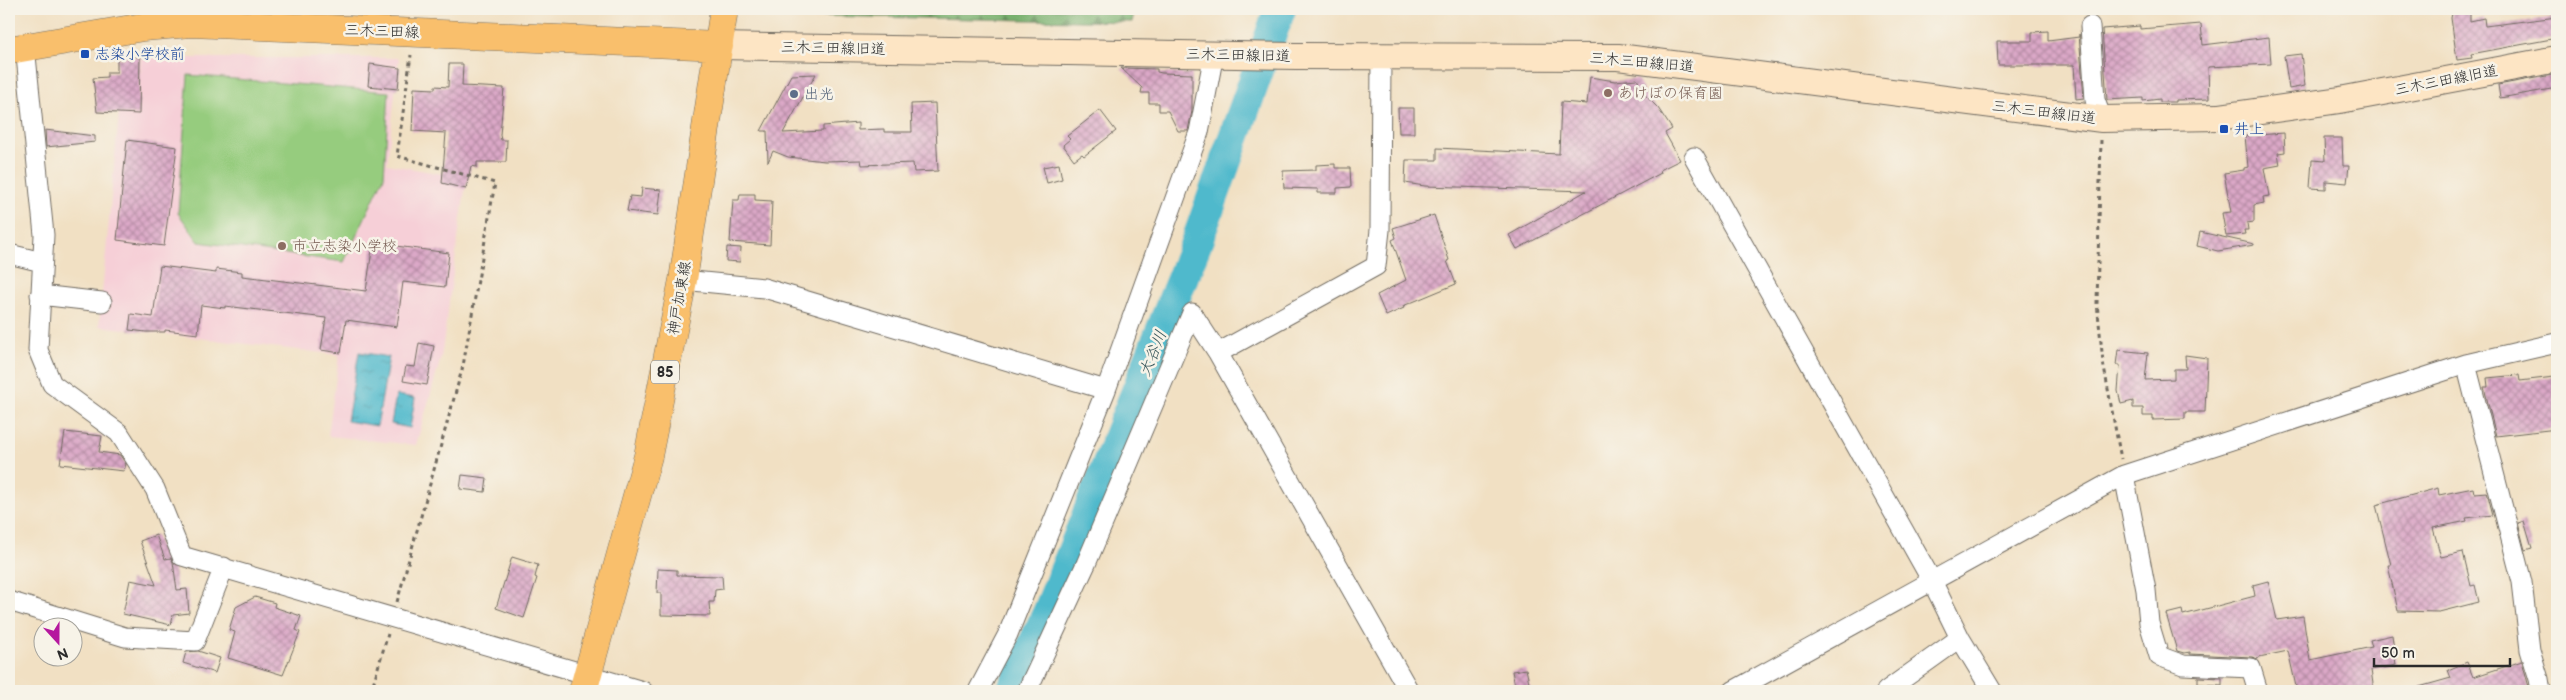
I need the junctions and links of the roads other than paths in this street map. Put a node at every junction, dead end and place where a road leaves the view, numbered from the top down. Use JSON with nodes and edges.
{"nodes":[{"id":1,"x":724,"y":11,"type":"edge"},
{"id":2,"x":2090,"y":26,"type":"dead end"},
{"id":3,"x":719,"y":46,"type":"junction"},
{"id":4,"x":17,"y":48,"type":"edge"},
{"id":5,"x":1214,"y":54,"type":"junction"},
{"id":6,"x":1381,"y":55,"type":"junction"},
{"id":7,"x":2557,"y":58,"type":"edge"},
{"id":8,"x":2102,"y":119,"type":"junction"},
{"id":9,"x":1694,"y":156,"type":"dead end"},
{"id":10,"x":9,"y":254,"type":"edge"},
{"id":11,"x":42,"y":262,"type":"junction"},
{"id":12,"x":683,"y":280,"type":"junction"},
{"id":13,"x":40,"y":295,"type":"junction"},
{"id":14,"x":102,"y":302,"type":"dead end"},
{"id":15,"x":2557,"y":343,"type":"edge"},
{"id":16,"x":1218,"y":353,"type":"junction"},
{"id":17,"x":2466,"y":364,"type":"junction"},
{"id":18,"x":1106,"y":390,"type":"junction"},
{"id":19,"x":2124,"y":475,"type":"junction"},
{"id":20,"x":224,"y":567,"type":"junction"},
{"id":21,"x":1932,"y":581,"type":"junction"},
{"id":22,"x":9,"y":601,"type":"edge"},
{"id":23,"x":1960,"y":638,"type":"junction"},
{"id":24,"x":585,"y":683,"type":"edge"},
{"id":25,"x":642,"y":691,"type":"edge"},
{"id":26,"x":978,"y":691,"type":"edge"},
{"id":27,"x":1027,"y":691,"type":"edge"},
{"id":28,"x":1409,"y":691,"type":"edge"},
{"id":29,"x":1733,"y":691,"type":"edge"},
{"id":30,"x":1886,"y":691,"type":"edge"},
{"id":31,"x":1992,"y":691,"type":"edge"},
{"id":32,"x":2258,"y":691,"type":"edge"},
{"id":33,"x":2541,"y":691,"type":"edge"}],
"edges":[{"from":1,"to":3,"type":"main road"},
{"from":2,"to":8,"type":"street"},
{"from":3,"to":4,"type":"main road","name":"三木三田線"},
{"from":3,"to":5,"type":"street","name":"三木三田線旧道"},
{"from":3,"to":12,"type":"main road","name":"神戸加東線","number":"85"},
{"from":4,"to":11,"type":"street"},
{"from":5,"to":6,"type":"street","name":"三木三田線旧道"},
{"from":5,"to":18,"type":"street"},
{"from":6,"to":8,"type":"street","name":"三木三田線旧道"},
{"from":6,"to":16,"type":"street"},
{"from":7,"to":8,"type":"street","name":"三木三田線旧道"},
{"from":9,"to":21,"type":"street"},
{"from":10,"to":11,"type":"street"},
{"from":11,"to":13,"type":"street"},
{"from":12,"to":18,"type":"street"},
{"from":12,"to":24,"type":"main road","name":"神戸加東線","number":"85"},
{"from":13,"to":14,"type":"street"},
{"from":13,"to":20,"type":"street"},
{"from":15,"to":17,"type":"street"},
{"from":16,"to":27,"type":"street"},
{"from":16,"to":28,"type":"street"},
{"from":17,"to":19,"type":"street"},
{"from":17,"to":33,"type":"street"},
{"from":18,"to":26,"type":"street"},
{"from":19,"to":21,"type":"street"},
{"from":19,"to":32,"type":"street"},
{"from":20,"to":22,"type":"street"},
{"from":20,"to":24,"type":"street"},
{"from":21,"to":23,"type":"street"},
{"from":21,"to":29,"type":"street"},
{"from":23,"to":30,"type":"street"},
{"from":23,"to":31,"type":"street"},
{"from":24,"to":25,"type":"street"}]}
